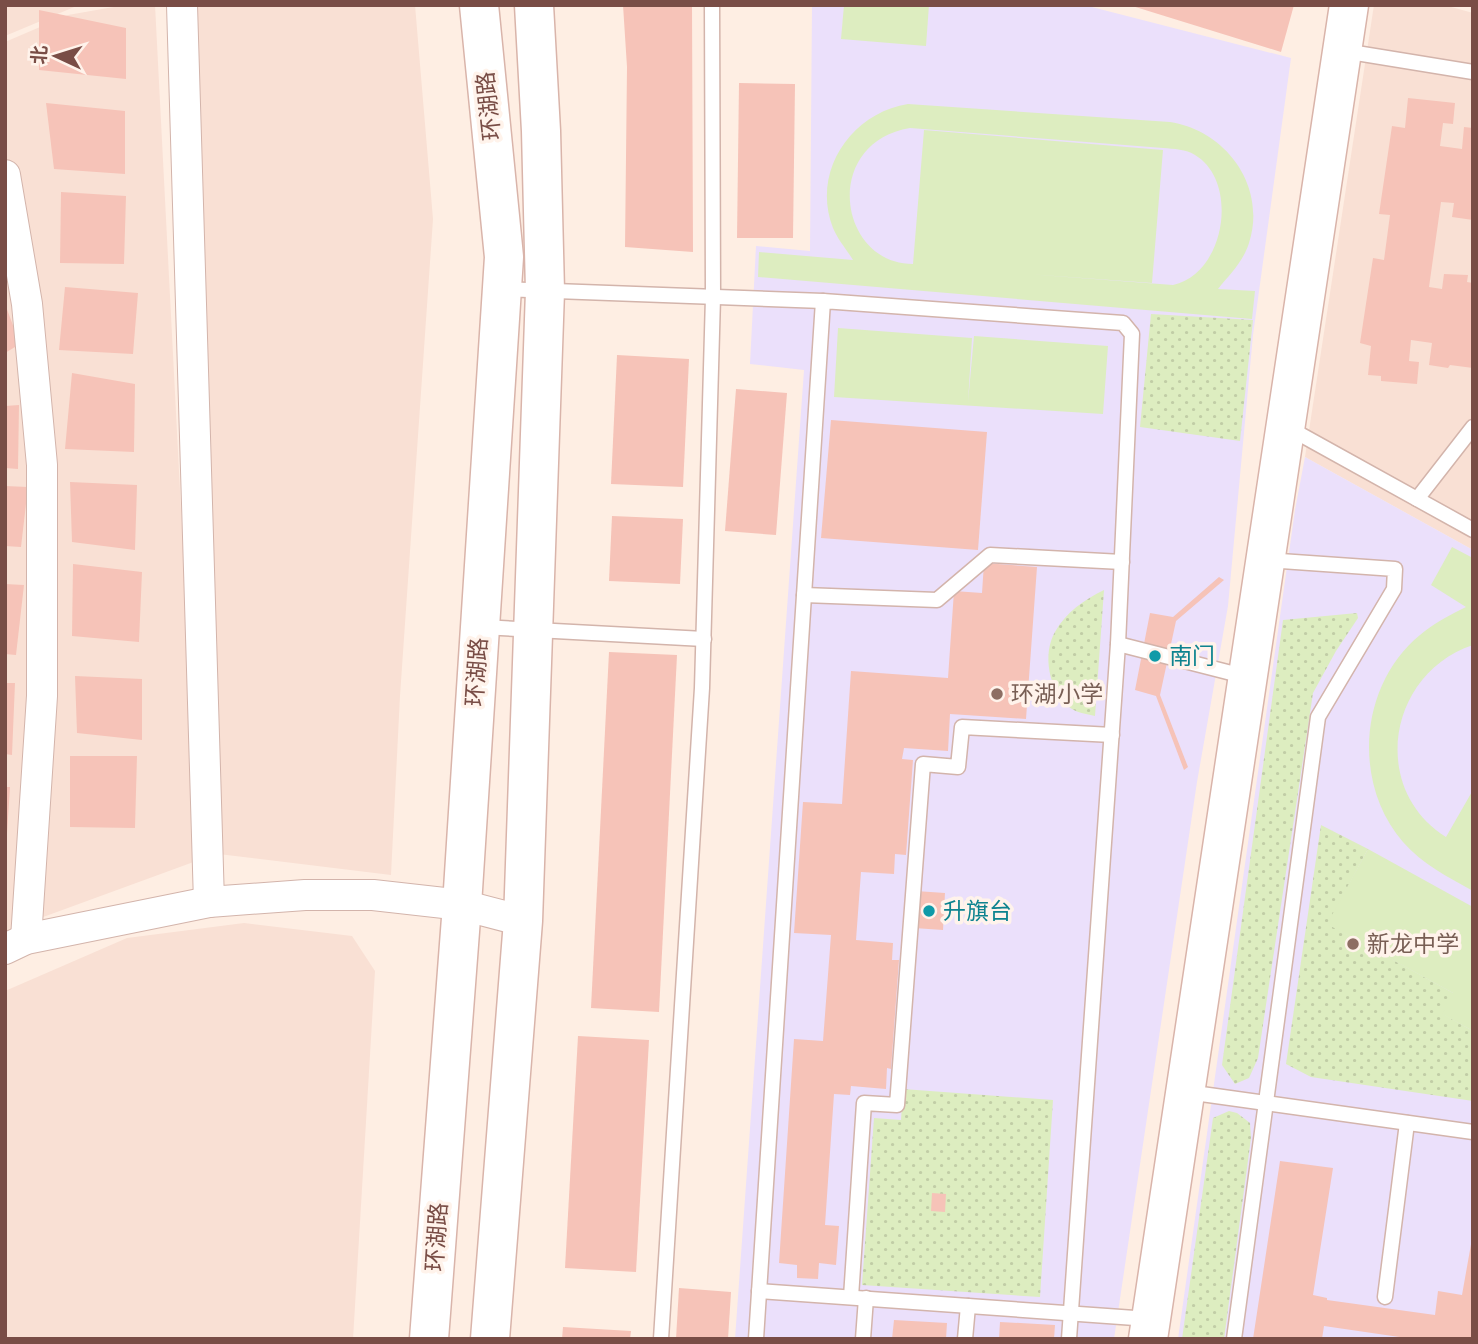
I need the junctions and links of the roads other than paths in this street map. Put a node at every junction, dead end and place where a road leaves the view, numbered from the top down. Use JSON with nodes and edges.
{"nodes":[{"id":1,"x":182,"y":5,"type":"edge"},
{"id":2,"x":479,"y":5,"type":"edge"},
{"id":3,"x":534,"y":5,"type":"edge"},
{"id":4,"x":712,"y":5,"type":"edge"},
{"id":5,"x":1349,"y":5,"type":"edge"},
{"id":6,"x":1342,"y":51,"type":"junction"},
{"id":7,"x":1473,"y":72,"type":"edge"},
{"id":8,"x":5,"y":175,"type":"edge"},
{"id":9,"x":502,"y":289,"type":"junction"},
{"id":10,"x":545,"y":291,"type":"junction"},
{"id":11,"x":713,"y":297,"type":"junction"},
{"id":12,"x":823,"y":301,"type":"junction"},
{"id":13,"x":1286,"y":426,"type":"junction"},
{"id":14,"x":1473,"y":427,"type":"edge"},
{"id":15,"x":1417,"y":499,"type":"junction"},
{"id":16,"x":1473,"y":530,"type":"edge"},
{"id":17,"x":1266,"y":560,"type":"junction"},
{"id":18,"x":1122,"y":562,"type":"junction"},
{"id":19,"x":804,"y":595,"type":"junction"},
{"id":20,"x":481,"y":626,"type":"junction"},
{"id":21,"x":533,"y":629,"type":"junction"},
{"id":22,"x":704,"y":639,"type":"junction"},
{"id":23,"x":1118,"y":644,"type":"junction"},
{"id":24,"x":1248,"y":677,"type":"junction"},
{"id":25,"x":1112,"y":735,"type":"junction"},
{"id":26,"x":209,"y":902,"type":"junction"},
{"id":27,"x":462,"y":905,"type":"junction"},
{"id":28,"x":523,"y":921,"type":"junction"},
{"id":29,"x":15,"y":944,"type":"edge"},
{"id":30,"x":1185,"y":1092,"type":"junction"},
{"id":31,"x":1267,"y":1103,"type":"junction"},
{"id":32,"x":1407,"y":1123,"type":"junction"},
{"id":33,"x":1473,"y":1132,"type":"edge"},
{"id":34,"x":759,"y":1291,"type":"junction"},
{"id":35,"x":1385,"y":1297,"type":"dead end"},
{"id":36,"x":858,"y":1298,"type":"junction"},
{"id":37,"x":968,"y":1306,"type":"junction"},
{"id":38,"x":1070,"y":1313,"type":"junction"},
{"id":39,"x":1150,"y":1329,"type":"edge"},
{"id":40,"x":429,"y":1339,"type":"edge"},
{"id":41,"x":490,"y":1339,"type":"edge"},
{"id":42,"x":661,"y":1339,"type":"edge"},
{"id":43,"x":756,"y":1339,"type":"edge"},
{"id":44,"x":863,"y":1339,"type":"edge"},
{"id":45,"x":965,"y":1339,"type":"edge"},
{"id":46,"x":1069,"y":1339,"type":"edge"},
{"id":47,"x":1234,"y":1339,"type":"edge"}],
"edges":[{"from":1,"to":26,"type":"street"},
{"from":2,"to":9,"type":"main road","name":"环湖路"},
{"from":3,"to":10,"type":"main road"},
{"from":4,"to":11,"type":"lane"},
{"from":5,"to":6,"type":"main road"},
{"from":6,"to":7,"type":"lane"},
{"from":6,"to":13,"type":"main road"},
{"from":8,"to":29,"type":"street"},
{"from":9,"to":10,"type":"lane"},
{"from":9,"to":20,"type":"main road","name":"环湖路"},
{"from":10,"to":11,"type":"lane"},
{"from":10,"to":21,"type":"main road"},
{"from":11,"to":12,"type":"lane"},
{"from":11,"to":22,"type":"lane"},
{"from":12,"to":18,"type":"lane"},
{"from":12,"to":19,"type":"lane"},
{"from":13,"to":15,"type":"lane"},
{"from":13,"to":17,"type":"main road"},
{"from":14,"to":15,"type":"lane"},
{"from":15,"to":16,"type":"lane"},
{"from":17,"to":24,"type":"main road"},
{"from":17,"to":31,"type":"lane"},
{"from":18,"to":19,"type":"lane"},
{"from":18,"to":23,"type":"lane"},
{"from":19,"to":34,"type":"lane"},
{"from":20,"to":21,"type":"lane"},
{"from":20,"to":27,"type":"main road","name":"环湖路"},
{"from":21,"to":22,"type":"lane"},
{"from":21,"to":28,"type":"main road"},
{"from":22,"to":42,"type":"lane"},
{"from":23,"to":24,"type":"lane"},
{"from":23,"to":25,"type":"lane"},
{"from":24,"to":30,"type":"main road"},
{"from":25,"to":36,"type":"lane"},
{"from":25,"to":38,"type":"lane"},
{"from":26,"to":27,"type":"street"},
{"from":26,"to":29,"type":"street"},
{"from":27,"to":28,"type":"street"},
{"from":27,"to":40,"type":"main road","name":"环湖路"},
{"from":28,"to":41,"type":"main road"},
{"from":30,"to":31,"type":"lane"},
{"from":30,"to":39,"type":"main road"},
{"from":31,"to":32,"type":"lane"},
{"from":31,"to":47,"type":"lane"},
{"from":32,"to":33,"type":"lane"},
{"from":32,"to":35,"type":"lane"},
{"from":34,"to":36,"type":"lane"},
{"from":34,"to":43,"type":"lane"},
{"from":36,"to":37,"type":"lane"},
{"from":36,"to":44,"type":"lane"},
{"from":37,"to":38,"type":"lane"},
{"from":37,"to":45,"type":"lane"},
{"from":38,"to":39,"type":"lane"},
{"from":38,"to":46,"type":"lane"}]}
